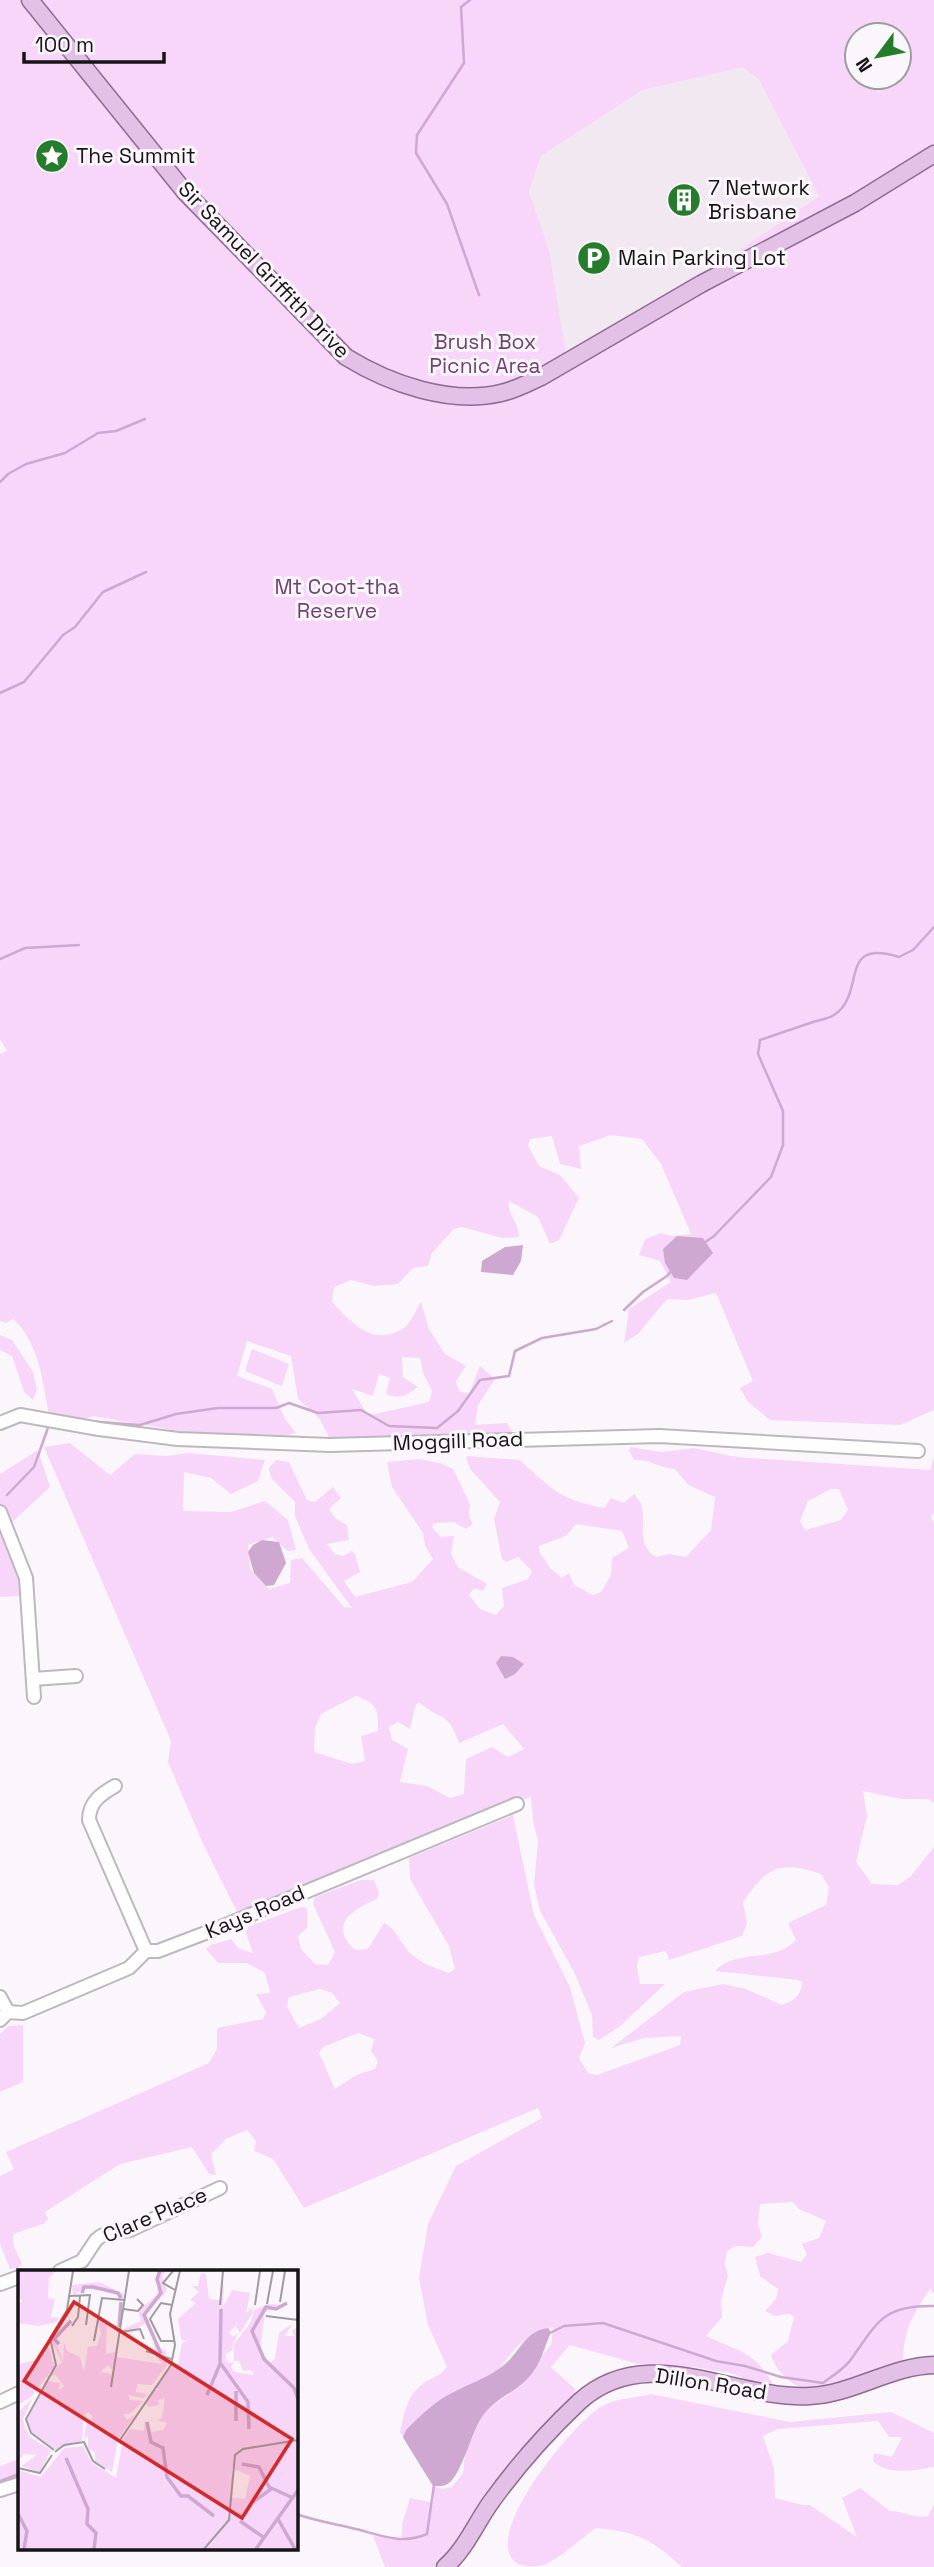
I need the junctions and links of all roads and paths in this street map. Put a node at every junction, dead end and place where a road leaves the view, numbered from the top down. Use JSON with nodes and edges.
{"nodes":[{"id":1,"x":30,"y":0,"type":"edge"},
{"id":2,"x":934,"y":154,"type":"edge"},
{"id":3,"x":0,"y":1423,"type":"edge"},
{"id":4,"x":918,"y":1451,"type":"dead end"},
{"id":5,"x":0,"y":1512,"type":"edge"},
{"id":6,"x":76,"y":1676,"type":"dead end"},
{"id":7,"x":33,"y":1679,"type":"junction"},
{"id":8,"x":34,"y":1697,"type":"dead end"},
{"id":9,"x":115,"y":1786,"type":"dead end"},
{"id":10,"x":517,"y":1804,"type":"dead end"},
{"id":11,"x":146,"y":1951,"type":"junction"},
{"id":12,"x":0,"y":1997,"type":"edge"},
{"id":13,"x":4,"y":2016,"type":"edge"},
{"id":14,"x":220,"y":2188,"type":"dead end"},
{"id":15,"x":63,"y":2270,"type":"edge"},
{"id":16,"x":18,"y":2277,"type":"edge"},
{"id":17,"x":0,"y":2284,"type":"edge"},
{"id":18,"x":934,"y":2365,"type":"edge"},
{"id":19,"x":18,"y":2393,"type":"edge"},
{"id":20,"x":0,"y":2402,"type":"edge"},
{"id":21,"x":18,"y":2483,"type":"edge"},
{"id":22,"x":0,"y":2490,"type":"edge"},
{"id":23,"x":445,"y":2567,"type":"edge"}],
"edges":[{"from":1,"to":2,"type":"main road","name":"Sir Samuel Griffith Drive"},
{"from":3,"to":4,"type":"street","name":"Moggill Road"},
{"from":5,"to":7,"type":"street"},
{"from":6,"to":7,"type":"street"},
{"from":7,"to":8,"type":"street"},
{"from":9,"to":11,"type":"street"},
{"from":10,"to":11,"type":"street","name":"Kays Road"},
{"from":11,"to":13,"type":"street","name":"Kays Road"},
{"from":12,"to":13,"type":"street"},
{"from":14,"to":15,"type":"street","name":"Clare Place"},
{"from":16,"to":17,"type":"street"},
{"from":18,"to":23,"type":"main road","name":"Dillon Road"},
{"from":19,"to":20,"type":"street"},
{"from":21,"to":22,"type":"street"}]}
